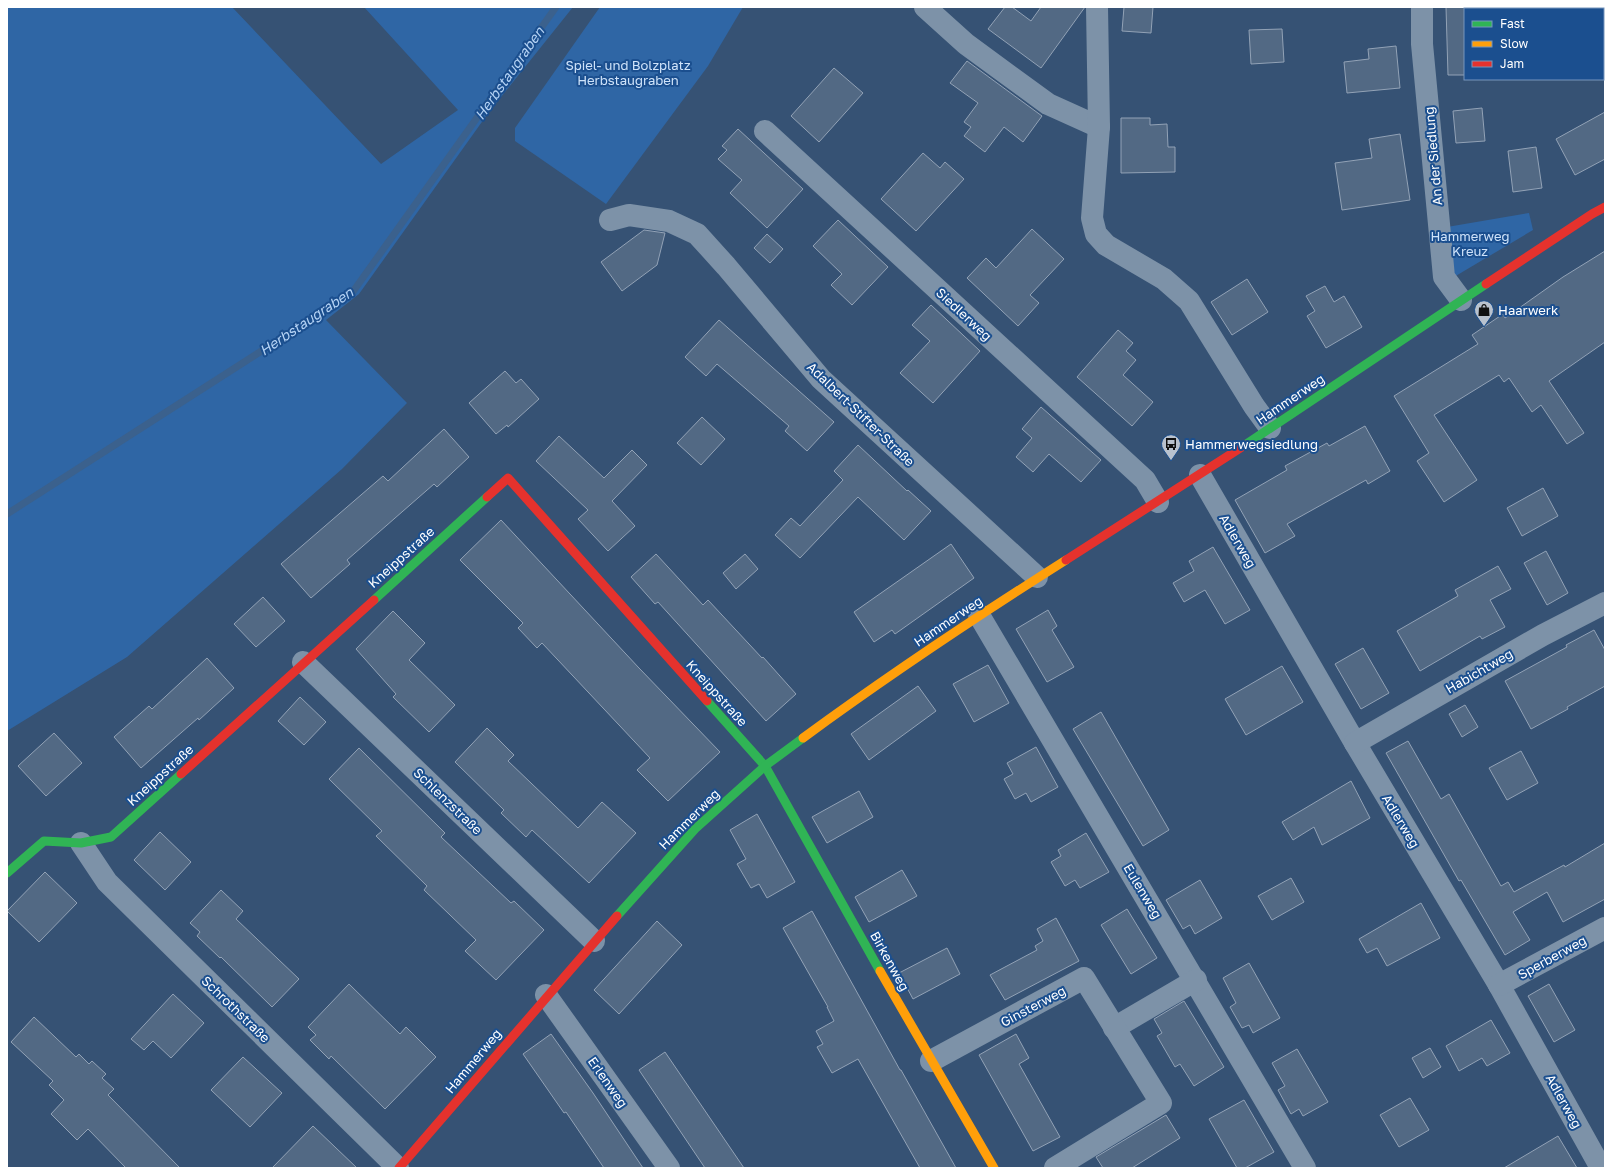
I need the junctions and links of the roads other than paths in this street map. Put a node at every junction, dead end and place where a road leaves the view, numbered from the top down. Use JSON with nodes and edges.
{"nodes":[{"id":1,"x":925,"y":7,"type":"edge"},
{"id":2,"x":1097,"y":7,"type":"edge"},
{"id":3,"x":1422,"y":7,"type":"edge"},
{"id":4,"x":1100,"y":127,"type":"junction"},
{"id":5,"x":765,"y":131,"type":"dead end"},
{"id":6,"x":1605,"y":207,"type":"edge"},
{"id":7,"x":610,"y":220,"type":"dead end"},
{"id":8,"x":1461,"y":300,"type":"junction"},
{"id":9,"x":1270,"y":428,"type":"junction"},
{"id":10,"x":1200,"y":475,"type":"junction"},
{"id":11,"x":1158,"y":502,"type":"junction"},
{"id":12,"x":1037,"y":577,"type":"junction"},
{"id":13,"x":1605,"y":603,"type":"edge"},
{"id":14,"x":980,"y":615,"type":"junction"},
{"id":15,"x":303,"y":662,"type":"junction"},
{"id":16,"x":1355,"y":743,"type":"junction"},
{"id":17,"x":765,"y":766,"type":"junction"},
{"id":18,"x":81,"y":843,"type":"junction"},
{"id":19,"x":7,"y":873,"type":"edge"},
{"id":20,"x":1605,"y":928,"type":"edge"},
{"id":21,"x":594,"y":940,"type":"junction"},
{"id":22,"x":1196,"y":980,"type":"junction"},
{"id":23,"x":1499,"y":986,"type":"junction"},
{"id":24,"x":546,"y":995,"type":"junction"},
{"id":25,"x":1114,"y":1028,"type":"junction"},
{"id":26,"x":931,"y":1061,"type":"junction"},
{"id":27,"x":398,"y":1168,"type":"edge"},
{"id":28,"x":669,"y":1168,"type":"edge"},
{"id":29,"x":994,"y":1168,"type":"edge"},
{"id":30,"x":1055,"y":1168,"type":"edge"},
{"id":31,"x":1305,"y":1168,"type":"edge"},
{"id":32,"x":1601,"y":1168,"type":"edge"}],
"edges":[{"from":1,"to":4,"type":"street"},
{"from":2,"to":4,"type":"street"},
{"from":3,"to":8,"type":"street","name":"An der Siedlung"},
{"from":4,"to":9,"type":"street"},
{"from":5,"to":11,"type":"street","name":"Siedlerweg"},
{"from":6,"to":8,"type":"street","name":"Hammerweg"},
{"from":7,"to":12,"type":"street","name":"Adalbert-Stifter-Straße"},
{"from":8,"to":9,"type":"street","name":"Hammerweg"},
{"from":9,"to":10,"type":"street","name":"Hammerweg"},
{"from":10,"to":11,"type":"street","name":"Hammerweg"},
{"from":10,"to":16,"type":"street","name":"Adlerweg"},
{"from":11,"to":12,"type":"street","name":"Hammerweg"},
{"from":12,"to":14,"type":"street","name":"Hammerweg"},
{"from":13,"to":16,"type":"street","name":"Habichtweg"},
{"from":14,"to":17,"type":"street","name":"Hammerweg"},
{"from":14,"to":22,"type":"street","name":"Eulenweg"},
{"from":15,"to":17,"type":"street","name":"Kneippstraße"},
{"from":15,"to":18,"type":"street","name":"Kneippstraße"},
{"from":15,"to":21,"type":"street","name":"Schlenzstraße"},
{"from":16,"to":23,"type":"street","name":"Adlerweg"},
{"from":17,"to":21,"type":"street","name":"Hammerweg"},
{"from":17,"to":26,"type":"street","name":"Birkenweg"},
{"from":18,"to":19,"type":"street","name":"Kneippstraße"},
{"from":18,"to":27,"type":"street","name":"Schrothstraße"},
{"from":20,"to":23,"type":"street","name":"Sperberweg"},
{"from":21,"to":24,"type":"street","name":"Hammerweg"},
{"from":22,"to":25,"type":"street"},
{"from":22,"to":31,"type":"street","name":"Eulenweg"},
{"from":23,"to":32,"type":"street","name":"Adlerweg"},
{"from":24,"to":27,"type":"street","name":"Hammerweg"},
{"from":24,"to":28,"type":"street","name":"Erlenweg"},
{"from":25,"to":26,"type":"street","name":"Ginsterweg"},
{"from":25,"to":30,"type":"street","name":"Ginsterweg"},
{"from":26,"to":29,"type":"street","name":"Birkenweg"}]}
